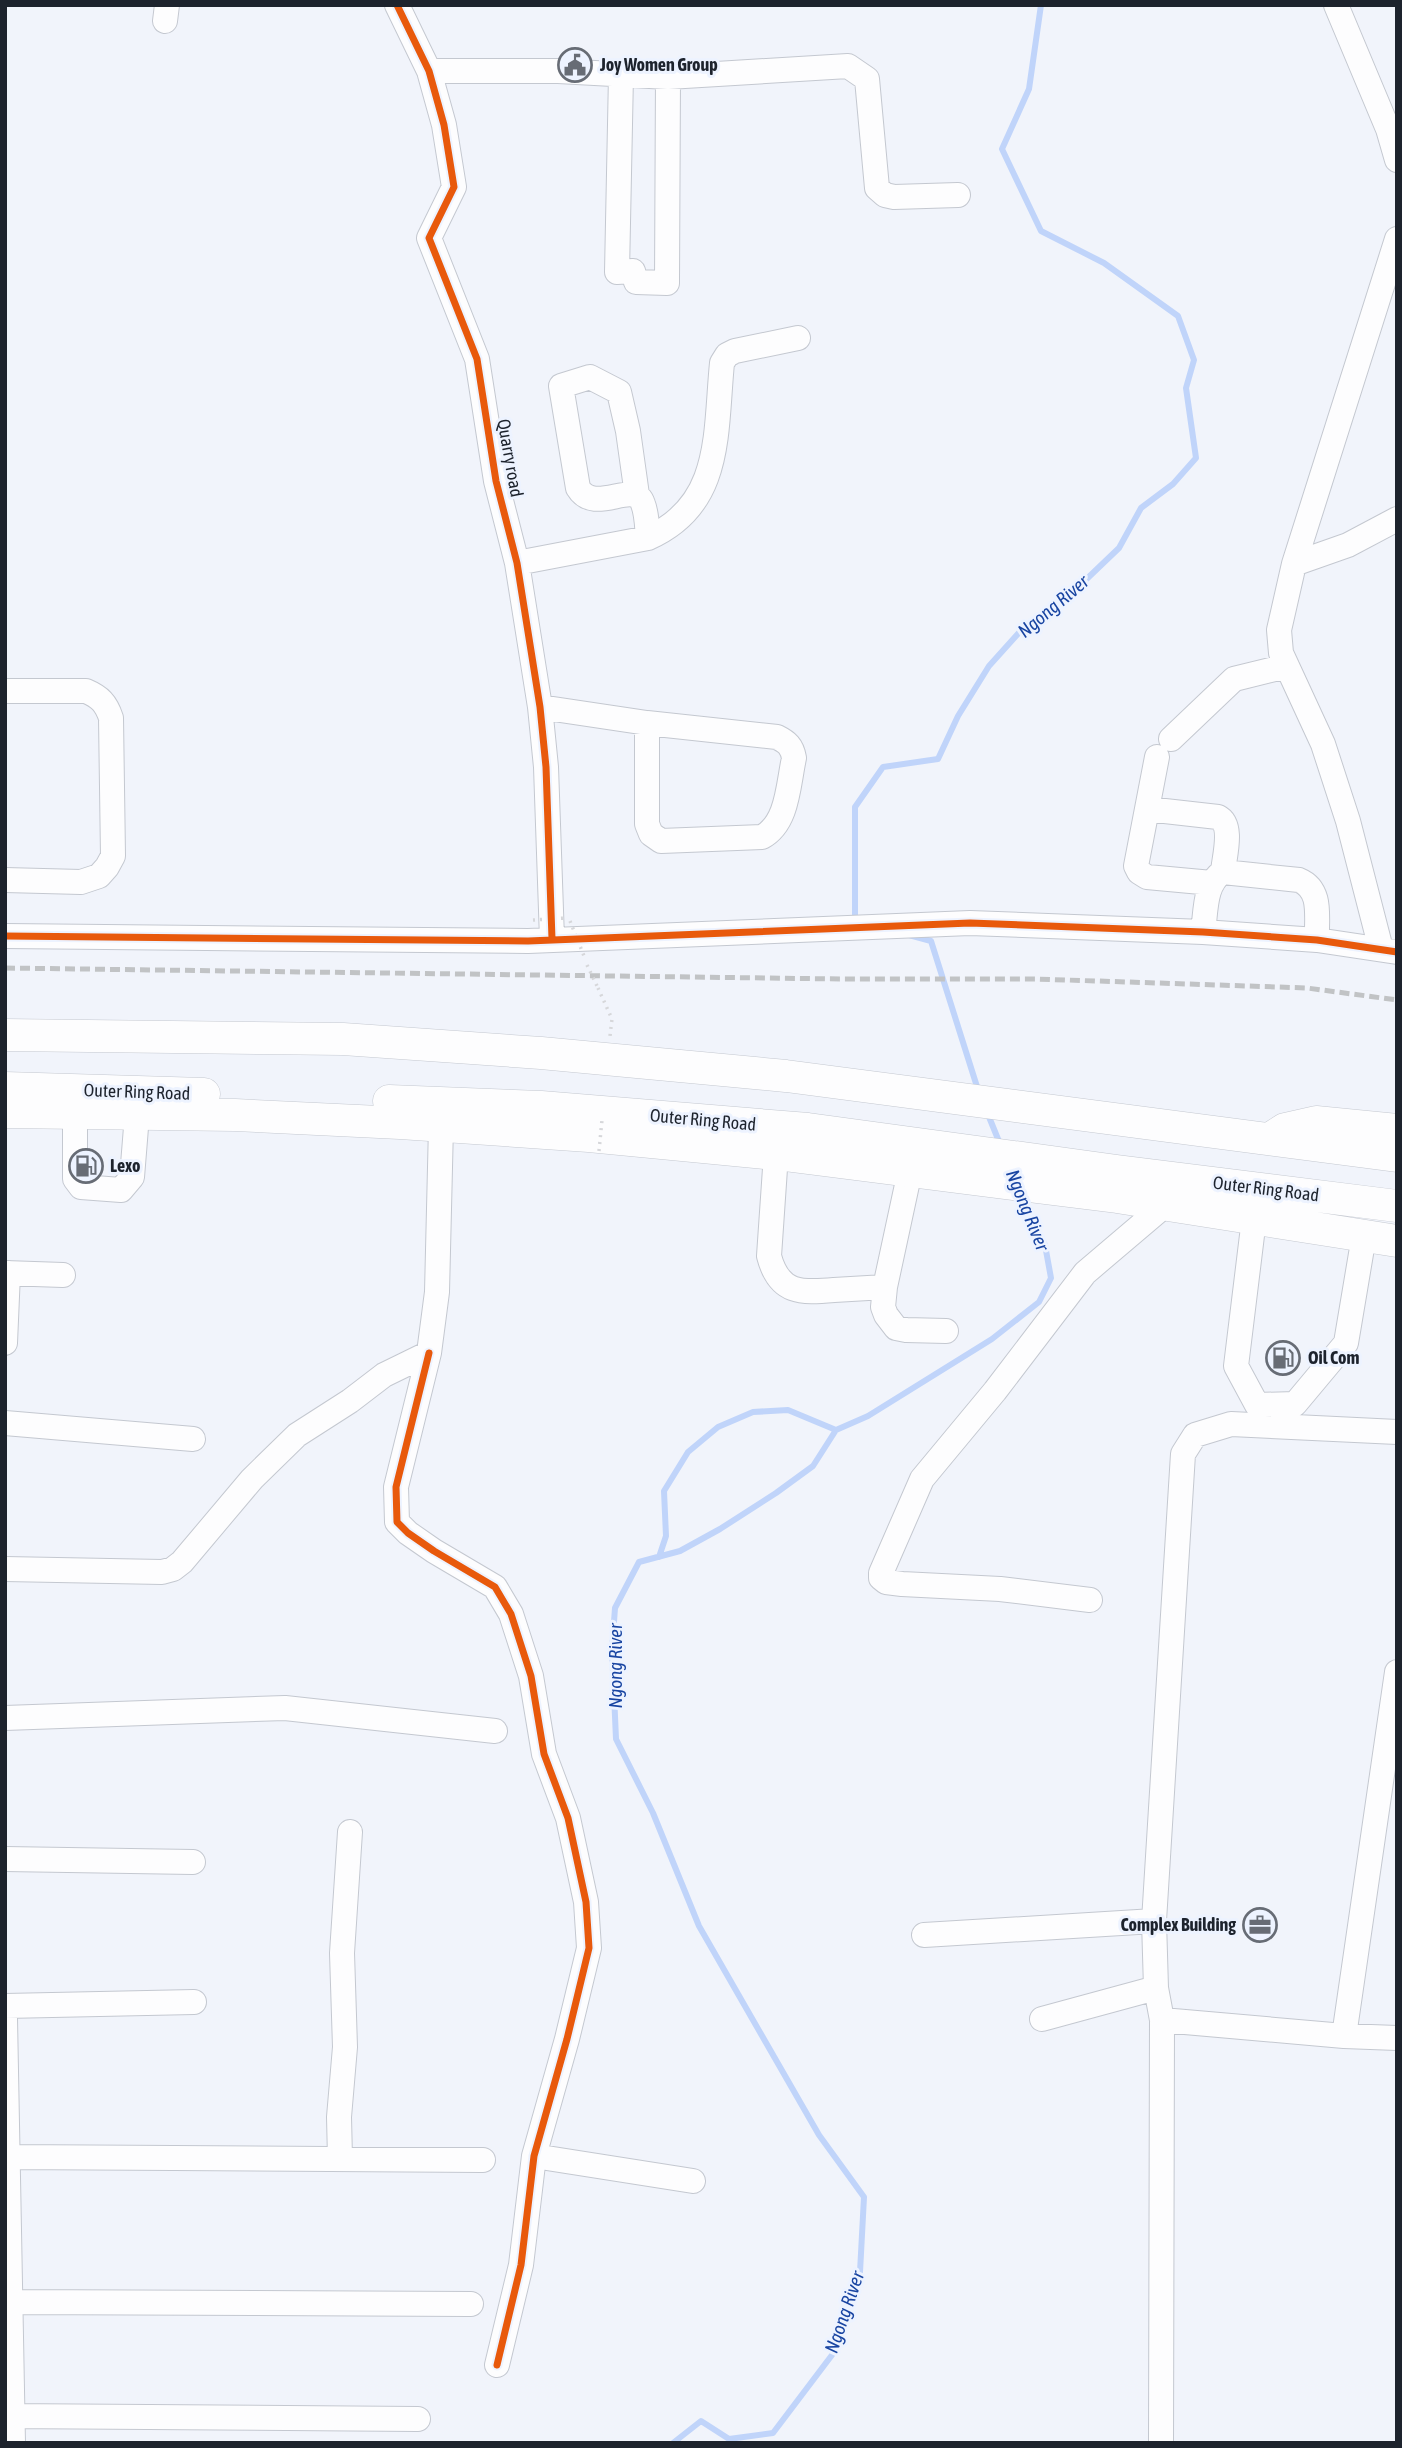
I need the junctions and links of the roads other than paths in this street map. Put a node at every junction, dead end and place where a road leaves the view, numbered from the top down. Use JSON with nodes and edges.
{"nodes":[{"id":1,"x":397,"y":5,"type":"edge"},
{"id":2,"x":1336,"y":5,"type":"edge"},
{"id":3,"x":429,"y":71,"type":"junction"},
{"id":4,"x":621,"y":75,"type":"junction"},
{"id":5,"x":667,"y":77,"type":"junction"},
{"id":6,"x":1397,"y":160,"type":"edge"},
{"id":7,"x":958,"y":195,"type":"dead end"},
{"id":8,"x":1397,"y":239,"type":"edge"},
{"id":9,"x":798,"y":338,"type":"dead end"},
{"id":10,"x":637,"y":495,"type":"junction"},
{"id":11,"x":1397,"y":519,"type":"edge"},
{"id":12,"x":648,"y":538,"type":"junction"},
{"id":13,"x":517,"y":563,"type":"junction"},
{"id":14,"x":1294,"y":564,"type":"junction"},
{"id":15,"x":1287,"y":666,"type":"junction"},
{"id":16,"x":5,"y":691,"type":"edge"},
{"id":17,"x":540,"y":707,"type":"junction"},
{"id":18,"x":647,"y":723,"type":"junction"},
{"id":19,"x":1147,"y":809,"type":"junction"},
{"id":20,"x":1218,"y":877,"type":"junction"},
{"id":21,"x":5,"y":880,"type":"edge"},
{"id":22,"x":1203,"y":932,"type":"junction"},
{"id":23,"x":5,"y":936,"type":"edge"},
{"id":24,"x":552,"y":939,"type":"junction"},
{"id":25,"x":1317,"y":940,"type":"junction"},
{"id":26,"x":1389,"y":950,"type":"edge"},
{"id":27,"x":5,"y":1035,"type":"edge"},
{"id":28,"x":5,"y":1088,"type":"edge"},
{"id":29,"x":281,"y":1097,"type":"junction"},
{"id":30,"x":5,"y":1112,"type":"edge"},
{"id":31,"x":75,"y":1114,"type":"junction"},
{"id":32,"x":137,"y":1115,"type":"junction"},
{"id":33,"x":235,"y":1115,"type":"junction"},
{"id":34,"x":723,"y":1121,"type":"junction"},
{"id":35,"x":441,"y":1126,"type":"junction"},
{"id":36,"x":1397,"y":1130,"type":"edge"},
{"id":37,"x":1269,"y":1139,"type":"junction"},
{"id":38,"x":766,"y":1154,"type":"junction"},
{"id":39,"x":1397,"y":1156,"type":"edge"},
{"id":40,"x":952,"y":1162,"type":"junction"},
{"id":41,"x":910,"y":1171,"type":"junction"},
{"id":42,"x":1117,"y":1184,"type":"junction"},
{"id":43,"x":1165,"y":1205,"type":"junction"},
{"id":44,"x":1397,"y":1206,"type":"edge"},
{"id":45,"x":1254,"y":1219,"type":"junction"},
{"id":46,"x":1364,"y":1236,"type":"junction"},
{"id":47,"x":1397,"y":1241,"type":"edge"},
{"id":48,"x":7,"y":1273,"type":"edge"},
{"id":49,"x":63,"y":1275,"type":"dead end"},
{"id":50,"x":885,"y":1287,"type":"junction"},
{"id":51,"x":946,"y":1331,"type":"dead end"},
{"id":52,"x":5,"y":1343,"type":"edge"},
{"id":53,"x":429,"y":1353,"type":"junction"},
{"id":54,"x":5,"y":1423,"type":"edge"},
{"id":55,"x":1397,"y":1432,"type":"edge"},
{"id":56,"x":193,"y":1440,"type":"dead end"},
{"id":57,"x":5,"y":1569,"type":"edge"},
{"id":58,"x":1090,"y":1600,"type":"dead end"},
{"id":59,"x":1397,"y":1672,"type":"edge"},
{"id":60,"x":5,"y":1718,"type":"edge"},
{"id":61,"x":495,"y":1731,"type":"dead end"},
{"id":62,"x":350,"y":1832,"type":"dead end"},
{"id":63,"x":5,"y":1859,"type":"edge"},
{"id":64,"x":193,"y":1862,"type":"dead end"},
{"id":65,"x":1154,"y":1921,"type":"junction"},
{"id":66,"x":924,"y":1935,"type":"dead end"},
{"id":67,"x":1156,"y":1987,"type":"junction"},
{"id":68,"x":194,"y":2002,"type":"dead end"},
{"id":69,"x":5,"y":2006,"type":"edge"},
{"id":70,"x":5,"y":2018,"type":"edge"},
{"id":71,"x":1042,"y":2019,"type":"dead end"},
{"id":72,"x":1162,"y":2020,"type":"junction"},
{"id":73,"x":1345,"y":2036,"type":"junction"},
{"id":74,"x":1397,"y":2038,"type":"edge"},
{"id":75,"x":534,"y":2156,"type":"junction"},
{"id":76,"x":9,"y":2157,"type":"junction"},
{"id":77,"x":340,"y":2158,"type":"junction"},
{"id":78,"x":483,"y":2160,"type":"dead end"},
{"id":79,"x":693,"y":2181,"type":"dead end"},
{"id":80,"x":12,"y":2302,"type":"junction"},
{"id":81,"x":471,"y":2304,"type":"dead end"},
{"id":82,"x":498,"y":2365,"type":"dead end"},
{"id":83,"x":9,"y":2416,"type":"edge"},
{"id":84,"x":418,"y":2419,"type":"dead end"},
{"id":85,"x":13,"y":2443,"type":"edge"},
{"id":86,"x":1161,"y":2443,"type":"edge"}],
"edges":[{"from":1,"to":3,"type":"street","name":"Quarry road"},
{"from":2,"to":6,"type":"street"},
{"from":3,"to":4,"type":"street"},
{"from":3,"to":13,"type":"street","name":"Quarry road"},
{"from":4,"to":5,"type":"street"},
{"from":4,"to":5,"type":"street"},
{"from":5,"to":7,"type":"street"},
{"from":8,"to":14,"type":"street"},
{"from":9,"to":12,"type":"street"},
{"from":10,"to":10,"type":"street"},
{"from":10,"to":12,"type":"street"},
{"from":11,"to":14,"type":"street"},
{"from":12,"to":13,"type":"street"},
{"from":13,"to":17,"type":"street","name":"Quarry road"},
{"from":14,"to":15,"type":"street"},
{"from":15,"to":19,"type":"street"},
{"from":15,"to":26,"type":"street"},
{"from":16,"to":21,"type":"street"},
{"from":17,"to":18,"type":"street"},
{"from":17,"to":24,"type":"street","name":"Quarry road"},
{"from":18,"to":18,"type":"street"},
{"from":19,"to":20,"type":"street"},
{"from":19,"to":20,"type":"street"},
{"from":20,"to":22,"type":"street"},
{"from":20,"to":25,"type":"street"},
{"from":22,"to":24,"type":"street"},
{"from":22,"to":25,"type":"street"},
{"from":23,"to":24,"type":"street"},
{"from":25,"to":26,"type":"street"},
{"from":27,"to":37,"type":"main road"},
{"from":28,"to":29,"type":"main road","name":"Outer Ring Road"},
{"from":29,"to":33,"type":"main road"},
{"from":29,"to":34,"type":"main road","name":"Outer Ring Road"},
{"from":30,"to":31,"type":"main road"},
{"from":31,"to":32,"type":"main road"},
{"from":31,"to":32,"type":"street"},
{"from":32,"to":33,"type":"main road"},
{"from":33,"to":35,"type":"main road"},
{"from":34,"to":38,"type":"main road"},
{"from":34,"to":40,"type":"main road","name":"Outer Ring Road"},
{"from":35,"to":38,"type":"main road"},
{"from":35,"to":53,"type":"street"},
{"from":36,"to":37,"type":"main road"},
{"from":37,"to":39,"type":"main road"},
{"from":38,"to":41,"type":"main road"},
{"from":38,"to":50,"type":"street"},
{"from":40,"to":41,"type":"main road"},
{"from":40,"to":42,"type":"main road"},
{"from":41,"to":50,"type":"street"},
{"from":42,"to":43,"type":"main road"},
{"from":42,"to":44,"type":"main road","name":"Outer Ring Road"},
{"from":43,"to":45,"type":"main road"},
{"from":43,"to":58,"type":"street"},
{"from":45,"to":46,"type":"main road"},
{"from":45,"to":46,"type":"street"},
{"from":46,"to":47,"type":"main road"},
{"from":48,"to":49,"type":"street"},
{"from":48,"to":52,"type":"street"},
{"from":50,"to":51,"type":"street"},
{"from":53,"to":57,"type":"street"},
{"from":53,"to":75,"type":"street"},
{"from":54,"to":56,"type":"street"},
{"from":55,"to":65,"type":"street"},
{"from":59,"to":73,"type":"street"},
{"from":60,"to":61,"type":"street"},
{"from":62,"to":77,"type":"street"},
{"from":63,"to":64,"type":"street"},
{"from":65,"to":66,"type":"street"},
{"from":65,"to":67,"type":"street"},
{"from":67,"to":71,"type":"street"},
{"from":67,"to":72,"type":"street"},
{"from":68,"to":69,"type":"street"},
{"from":70,"to":76,"type":"street"},
{"from":72,"to":73,"type":"street"},
{"from":72,"to":86,"type":"street"},
{"from":73,"to":74,"type":"street"},
{"from":75,"to":79,"type":"street"},
{"from":75,"to":82,"type":"street"},
{"from":76,"to":77,"type":"street"},
{"from":76,"to":80,"type":"street"},
{"from":77,"to":78,"type":"street"},
{"from":80,"to":81,"type":"street"},
{"from":80,"to":83,"type":"street"},
{"from":83,"to":84,"type":"street"},
{"from":83,"to":85,"type":"street"}]}
